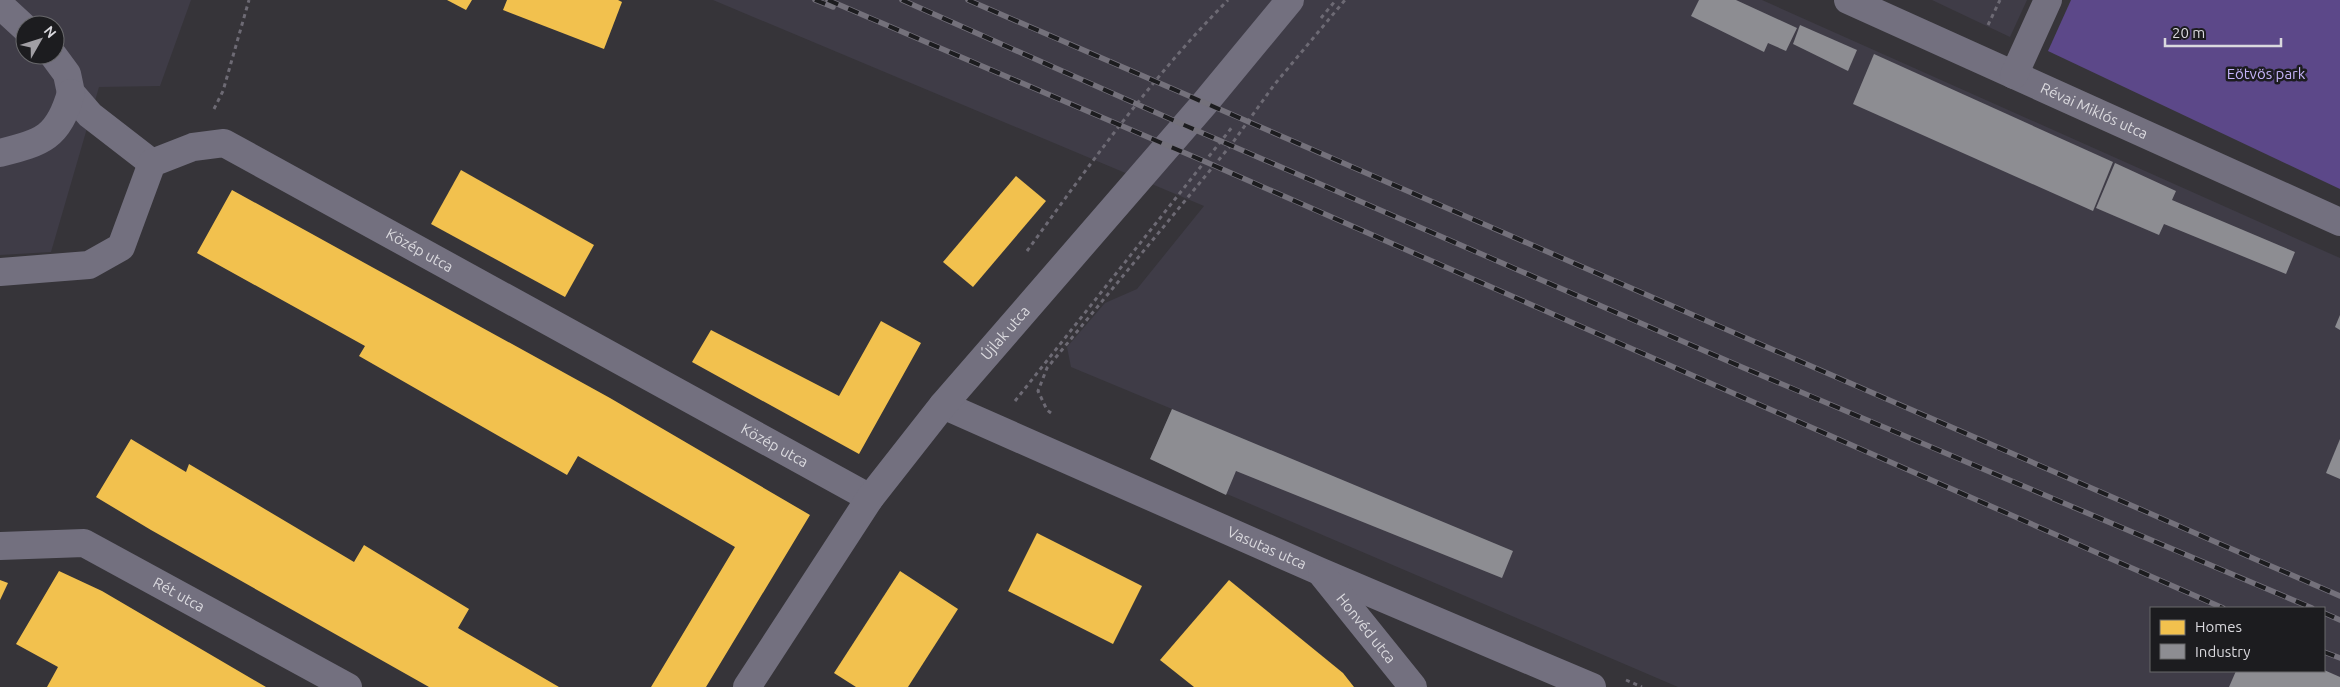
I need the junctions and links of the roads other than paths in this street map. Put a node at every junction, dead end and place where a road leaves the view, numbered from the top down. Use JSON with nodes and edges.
{"nodes":[{"id":1,"x":1290,"y":0,"type":"edge"},
{"id":2,"x":1848,"y":0,"type":"edge"},
{"id":3,"x":2048,"y":0,"type":"edge"},
{"id":4,"x":0,"y":5,"type":"edge"},
{"id":5,"x":15,"y":19,"type":"edge"},
{"id":6,"x":60,"y":65,"type":"edge"},
{"id":7,"x":2014,"y":75,"type":"junction"},
{"id":8,"x":72,"y":93,"type":"junction"},
{"id":9,"x":0,"y":153,"type":"edge"},
{"id":10,"x":152,"y":163,"type":"junction"},
{"id":11,"x":2340,"y":222,"type":"edge"},
{"id":12,"x":0,"y":272,"type":"edge"},
{"id":13,"x":943,"y":405,"type":"junction"},
{"id":14,"x":870,"y":498,"type":"junction"},
{"id":15,"x":0,"y":546,"type":"edge"},
{"id":16,"x":1319,"y":571,"type":"junction"},
{"id":17,"x":348,"y":687,"type":"edge"},
{"id":18,"x":747,"y":687,"type":"edge"},
{"id":19,"x":1413,"y":687,"type":"edge"},
{"id":20,"x":1592,"y":687,"type":"edge"}],
"edges":[{"from":1,"to":13,"type":"street","name":"Újlak utca"},
{"from":2,"to":7,"type":"street","name":"Révai Miklós utca"},
{"from":3,"to":7,"type":"street"},
{"from":4,"to":5,"type":"street"},
{"from":6,"to":8,"type":"street"},
{"from":7,"to":11,"type":"street","name":"Révai Miklós utca"},
{"from":8,"to":9,"type":"street"},
{"from":8,"to":10,"type":"street"},
{"from":10,"to":12,"type":"street"},
{"from":10,"to":14,"type":"street","name":"Közép utca"},
{"from":13,"to":14,"type":"street","name":"Újlak utca"},
{"from":13,"to":16,"type":"street","name":"Vasutas utca"},
{"from":14,"to":18,"type":"street","name":"Újlak utca"},
{"from":15,"to":17,"type":"street","name":"Rét utca"},
{"from":16,"to":19,"type":"street","name":"Honvéd utca"},
{"from":16,"to":20,"type":"street","name":"Vasutas utca"}]}
